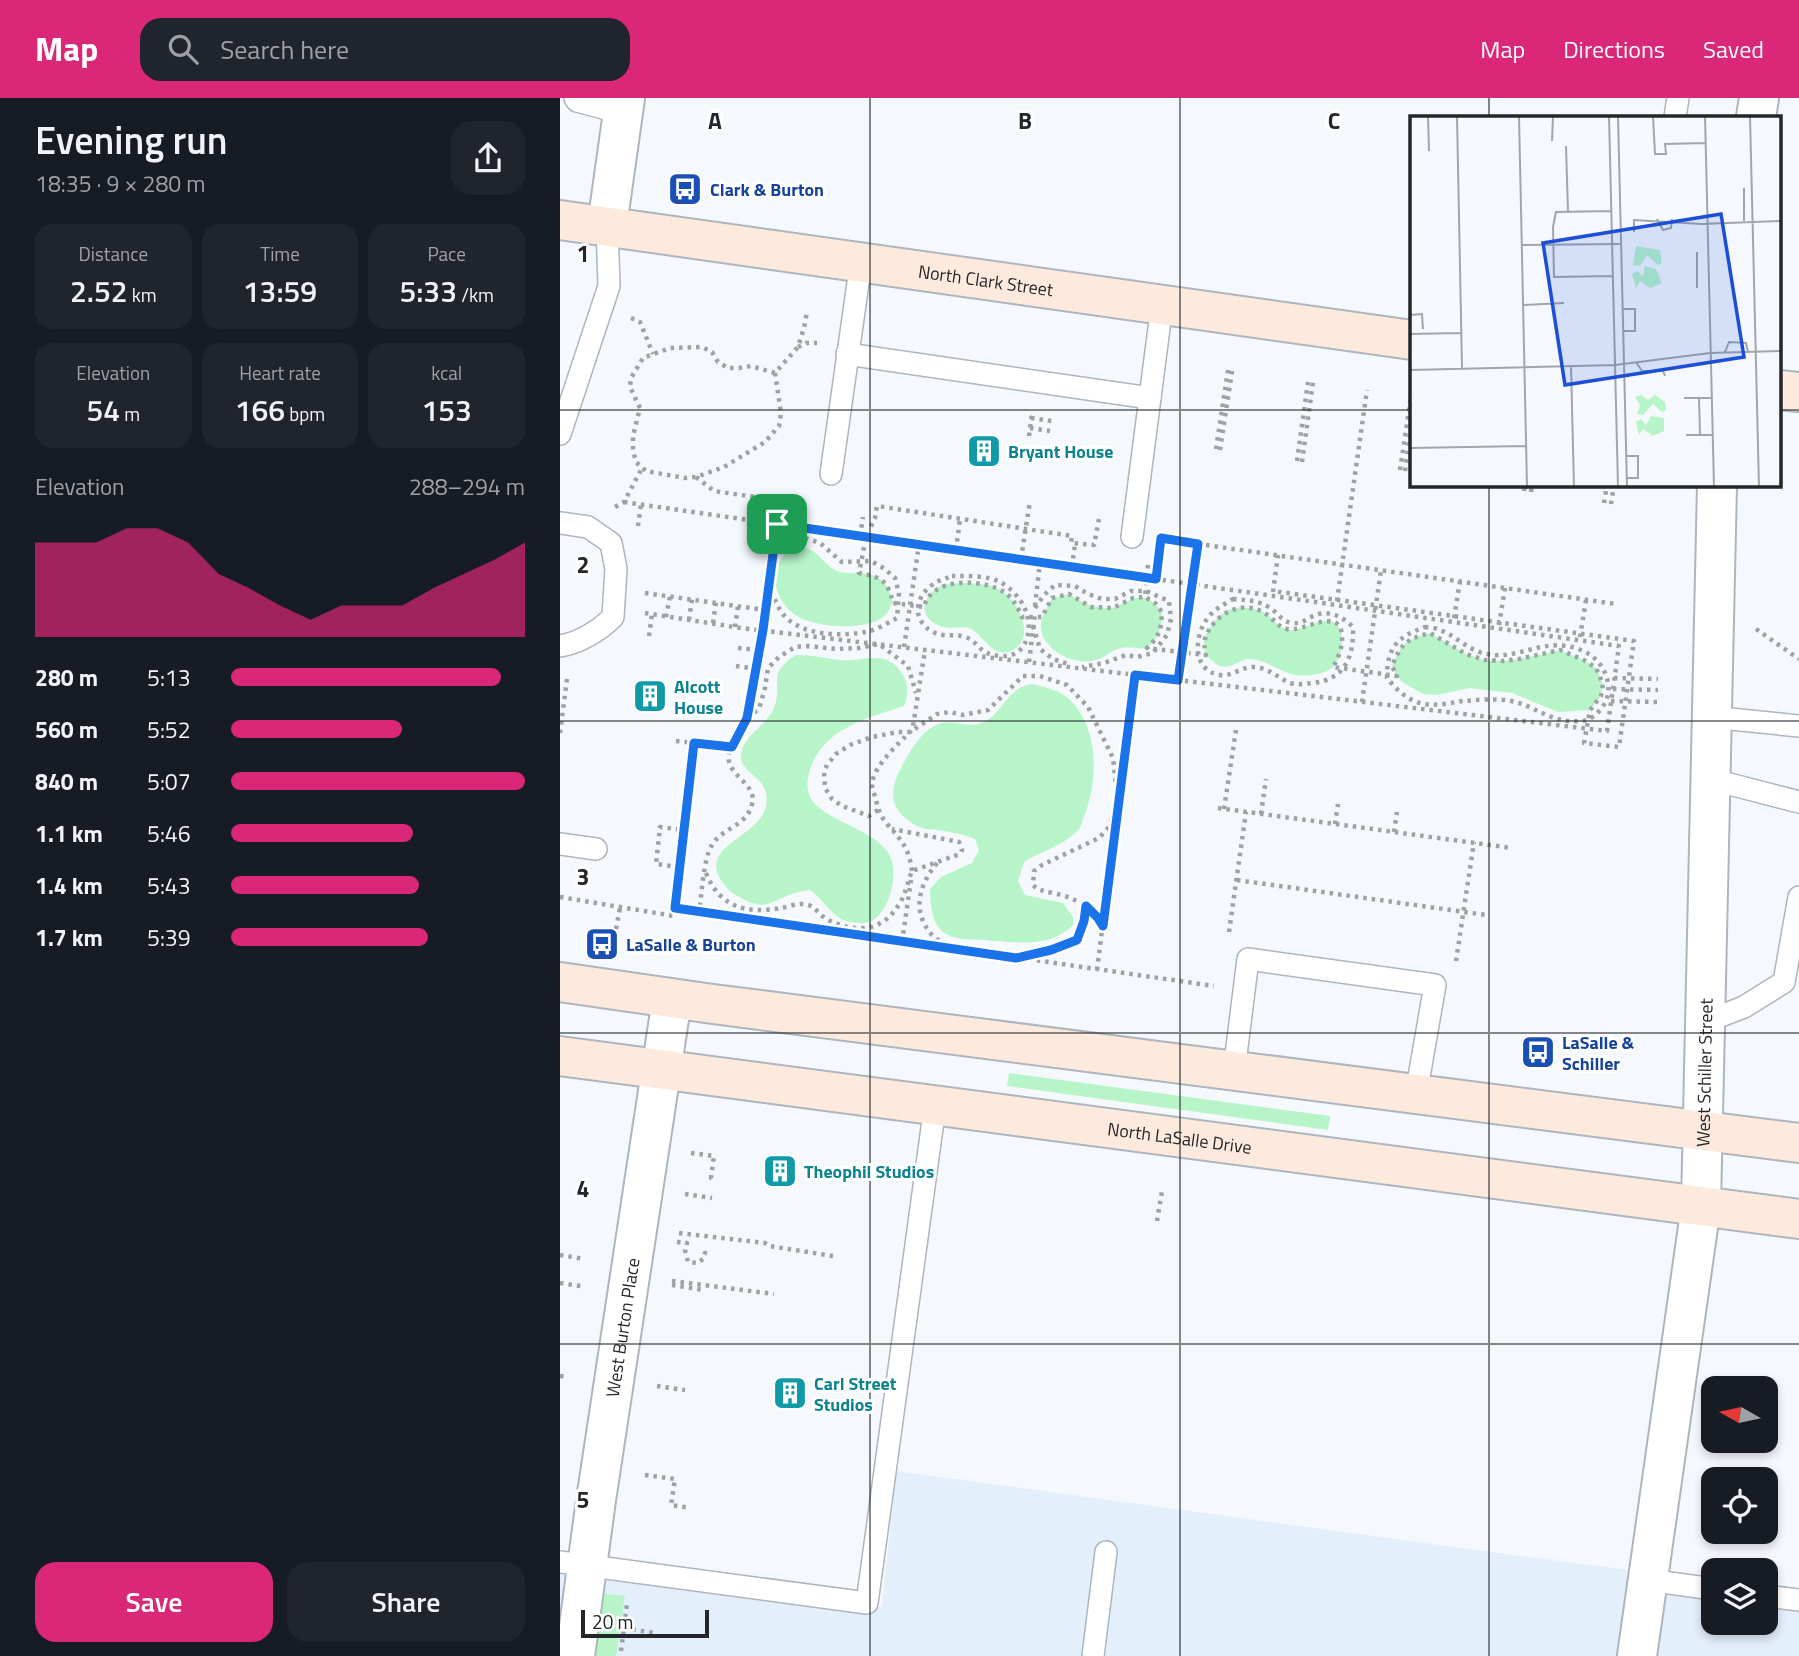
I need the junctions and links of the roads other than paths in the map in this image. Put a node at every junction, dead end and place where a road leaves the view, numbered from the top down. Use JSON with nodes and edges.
{"nodes":[{"id":1,"x":575,"y":98,"type":"edge"},
{"id":2,"x":1678,"y":98,"type":"edge"},
{"id":3,"x":1759,"y":98,"type":"edge"},
{"id":4,"x":624,"y":106,"type":"edge"},
{"id":5,"x":1675,"y":116,"type":"edge"},
{"id":6,"x":1756,"y":116,"type":"edge"},
{"id":7,"x":560,"y":220,"type":"edge"},
{"id":8,"x":607,"y":226,"type":"junction"},
{"id":9,"x":861,"y":262,"type":"junction"},
{"id":10,"x":1162,"y":305,"type":"junction"},
{"id":11,"x":1410,"y":340,"type":"edge"},
{"id":12,"x":848,"y":354,"type":"junction"},
{"id":13,"x":1150,"y":398,"type":"junction"},
{"id":14,"x":560,"y":434,"type":"edge"},
{"id":15,"x":831,"y":474,"type":"dead end"},
{"id":16,"x":1717,"y":486,"type":"edge"},
{"id":17,"x":560,"y":523,"type":"edge"},
{"id":18,"x":1132,"y":531,"type":"road end"},
{"id":19,"x":560,"y":646,"type":"edge"},
{"id":20,"x":1712,"y":717,"type":"junction"},
{"id":21,"x":1799,"y":726,"type":"edge"},
{"id":22,"x":1710,"y":779,"type":"junction"},
{"id":23,"x":1799,"y":802,"type":"edge"},
{"id":24,"x":560,"y":844,"type":"edge"},
{"id":25,"x":560,"y":858,"type":"edge"},
{"id":26,"x":1799,"y":897,"type":"edge"},
{"id":27,"x":560,"y":982,"type":"edge"},
{"id":28,"x":672,"y":999,"type":"junction"},
{"id":29,"x":1705,"y":1022,"type":"junction"},
{"id":30,"x":560,"y":1056,"type":"edge"},
{"id":31,"x":661,"y":1070,"type":"junction"},
{"id":32,"x":1234,"y":1070,"type":"junction"},
{"id":33,"x":1416,"y":1094,"type":"junction"},
{"id":34,"x":935,"y":1106,"type":"junction"},
{"id":35,"x":1703,"y":1131,"type":"junction"},
{"id":36,"x":1799,"y":1143,"type":"edge"},
{"id":37,"x":1701,"y":1206,"type":"junction"},
{"id":38,"x":1799,"y":1219,"type":"edge"},
{"id":39,"x":1106,"y":1552,"type":"dead end"},
{"id":40,"x":574,"y":1564,"type":"edge"},
{"id":41,"x":1648,"y":1580,"type":"junction"},
{"id":42,"x":1701,"y":1587,"type":"edge"},
{"id":43,"x":1778,"y":1597,"type":"edge"},
{"id":44,"x":1799,"y":1600,"type":"edge"},
{"id":45,"x":575,"y":1656,"type":"edge"},
{"id":46,"x":1093,"y":1656,"type":"edge"},
{"id":47,"x":1637,"y":1656,"type":"edge"}],
"edges":[{"from":1,"to":4,"type":"lane"},
{"from":2,"to":5,"type":"lane"},
{"from":3,"to":6,"type":"street"},
{"from":4,"to":8,"type":"street"},
{"from":7,"to":8,"type":"main road","name":"North Clark Street"},
{"from":8,"to":9,"type":"main road","name":"North Clark Street"},
{"from":8,"to":14,"type":"lane"},
{"from":9,"to":10,"type":"main road","name":"North Clark Street"},
{"from":9,"to":12,"type":"lane"},
{"from":10,"to":11,"type":"main road","name":"North Clark Street"},
{"from":10,"to":13,"type":"lane"},
{"from":12,"to":13,"type":"lane"},
{"from":12,"to":15,"type":"lane"},
{"from":13,"to":18,"type":"lane"},
{"from":16,"to":20,"type":"street","name":"West Schiller Street"},
{"from":17,"to":19,"type":"lane"},
{"from":20,"to":21,"type":"lane"},
{"from":20,"to":22,"type":"street","name":"West Schiller Street"},
{"from":22,"to":23,"type":"lane"},
{"from":22,"to":29,"type":"street","name":"West Schiller Street"},
{"from":24,"to":25,"type":"lane"},
{"from":26,"to":29,"type":"lane"},
{"from":27,"to":28,"type":"main road"},
{"from":28,"to":31,"type":"street","name":"West Burton Place"},
{"from":28,"to":32,"type":"main road"},
{"from":29,"to":35,"type":"street","name":"West Schiller Street"},
{"from":30,"to":31,"type":"main road","name":"North LaSalle Drive"},
{"from":31,"to":34,"type":"main road","name":"North LaSalle Drive"},
{"from":31,"to":40,"type":"street","name":"West Burton Place"},
{"from":32,"to":33,"type":"main road"},
{"from":32,"to":33,"type":"lane"},
{"from":33,"to":35,"type":"main road"},
{"from":34,"to":37,"type":"main road","name":"North LaSalle Drive"},
{"from":34,"to":40,"type":"lane"},
{"from":35,"to":36,"type":"main road"},
{"from":35,"to":37,"type":"street","name":"West Schiller Street"},
{"from":37,"to":38,"type":"main road","name":"North LaSalle Drive"},
{"from":37,"to":41,"type":"street","name":"West Schiller Street"},
{"from":39,"to":46,"type":"lane"},
{"from":40,"to":45,"type":"street","name":"West Burton Place"},
{"from":41,"to":42,"type":"lane"},
{"from":41,"to":47,"type":"street","name":"West Schiller Street"},
{"from":43,"to":44,"type":"lane"}]}
